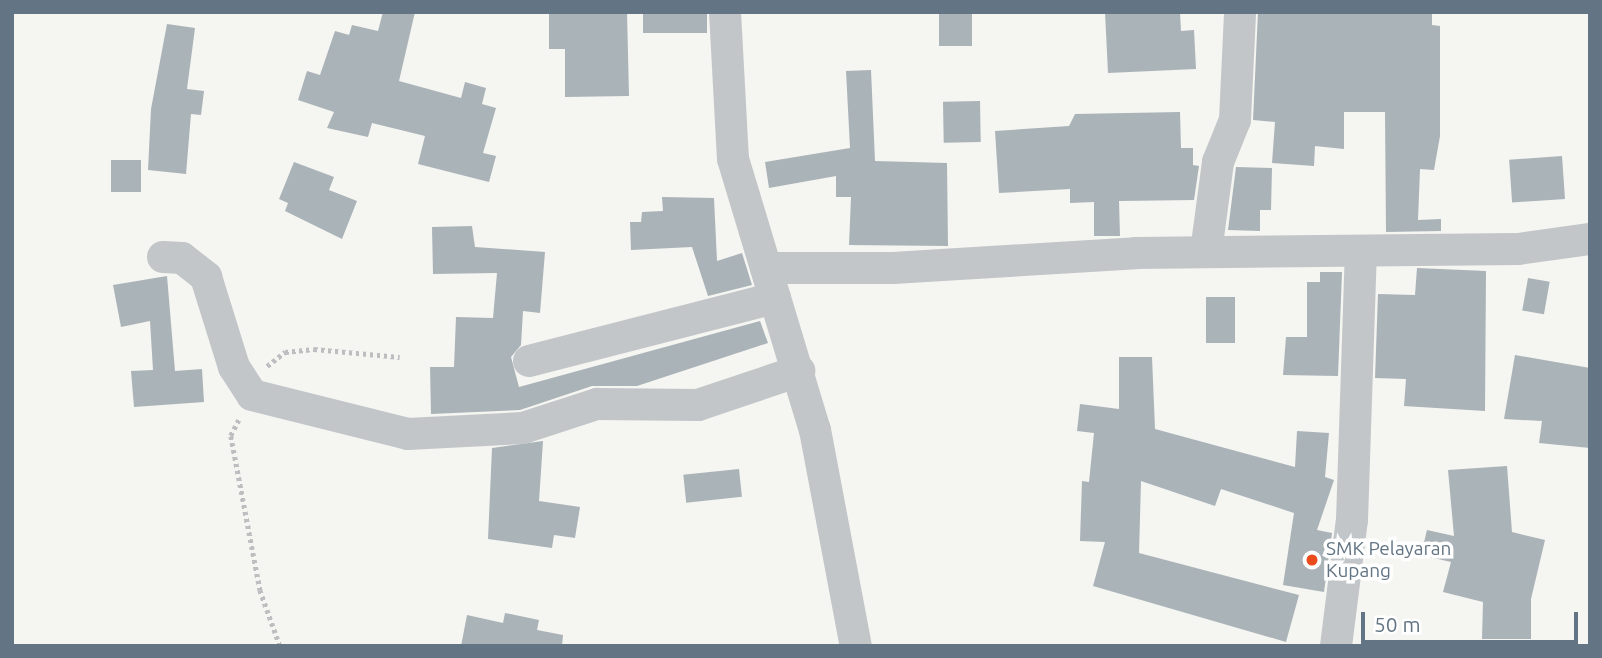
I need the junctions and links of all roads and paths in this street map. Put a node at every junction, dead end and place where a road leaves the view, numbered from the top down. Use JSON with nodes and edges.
{"nodes":[{"id":1,"x":725,"y":12,"type":"edge"},
{"id":2,"x":1240,"y":12,"type":"edge"},
{"id":3,"x":1590,"y":239,"type":"edge"},
{"id":4,"x":1206,"y":252,"type":"junction"},
{"id":5,"x":1361,"y":253,"type":"junction"},
{"id":6,"x":163,"y":257,"type":"dead end"},
{"id":7,"x":770,"y":283,"type":"junction"},
{"id":8,"x":400,"y":357,"type":"dead end"},
{"id":9,"x":529,"y":361,"type":"dead end"},
{"id":10,"x":799,"y":372,"type":"junction"},
{"id":11,"x":252,"y":395,"type":"junction"},
{"id":12,"x":280,"y":646,"type":"edge"},
{"id":13,"x":856,"y":646,"type":"edge"},
{"id":14,"x":1336,"y":646,"type":"edge"}],
"edges":[{"from":1,"to":7,"type":"street"},
{"from":2,"to":4,"type":"street"},
{"from":3,"to":5,"type":"street"},
{"from":4,"to":5,"type":"street"},
{"from":4,"to":7,"type":"street"},
{"from":5,"to":14,"type":"street"},
{"from":6,"to":11,"type":"street"},
{"from":7,"to":9,"type":"street"},
{"from":7,"to":10,"type":"street"},
{"from":8,"to":11,"type":"path"},
{"from":10,"to":11,"type":"street"},
{"from":10,"to":13,"type":"street"},
{"from":11,"to":12,"type":"path"}]}
